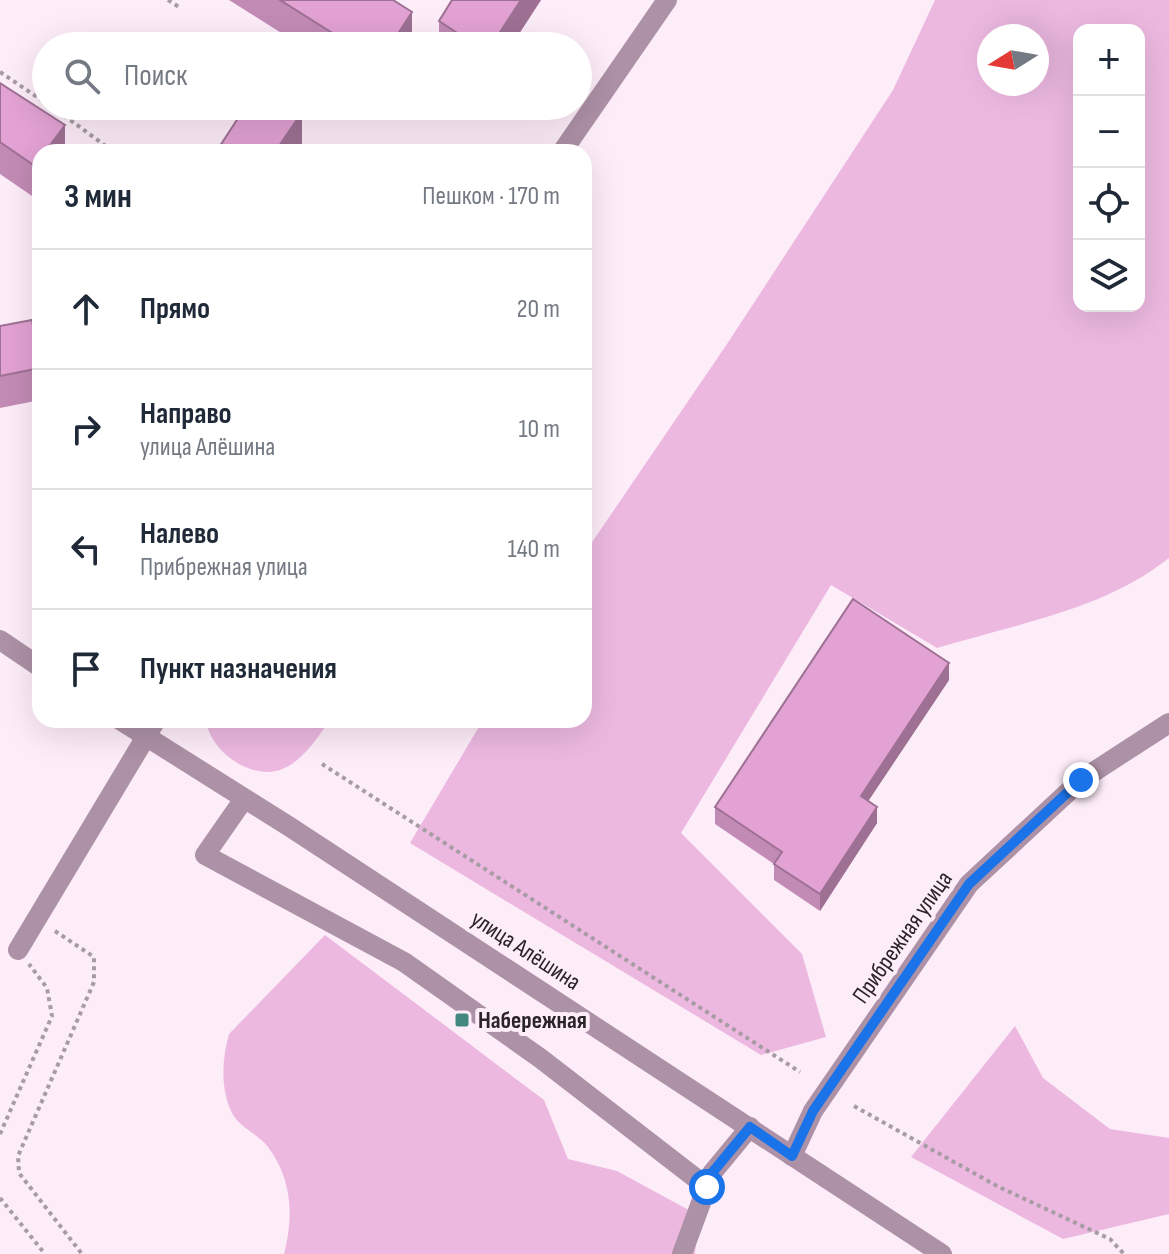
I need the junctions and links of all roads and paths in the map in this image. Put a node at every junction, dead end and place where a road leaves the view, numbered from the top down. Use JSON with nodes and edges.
{"nodes":[{"id":1,"x":168,"y":0,"type":"edge"},
{"id":2,"x":667,"y":0,"type":"edge"},
{"id":3,"x":179,"y":7,"type":"dead end"},
{"id":4,"x":0,"y":72,"type":"edge"},
{"id":5,"x":32,"y":94,"type":"edge"},
{"id":6,"x":592,"y":109,"type":"edge"},
{"id":7,"x":70,"y":120,"type":"edge"},
{"id":8,"x":584,"y":120,"type":"edge"},
{"id":9,"x":103,"y":144,"type":"edge"},
{"id":10,"x":568,"y":144,"type":"edge"},
{"id":11,"x":0,"y":640,"type":"edge"},
{"id":12,"x":32,"y":662,"type":"edge"},
{"id":13,"x":1169,"y":723,"type":"edge"},
{"id":14,"x":150,"y":728,"type":"edge"},
{"id":15,"x":322,"y":764,"type":"dead end"},
{"id":16,"x":244,"y":799,"type":"junction"},
{"id":17,"x":50,"y":928,"type":"dead end"},
{"id":18,"x":18,"y":950,"type":"joint"},
{"id":19,"x":800,"y":1072,"type":"dead end"},
{"id":20,"x":854,"y":1106,"type":"dead end"},
{"id":21,"x":750,"y":1127,"type":"junction"},
{"id":22,"x":0,"y":1134,"type":"edge"},
{"id":23,"x":792,"y":1156,"type":"junction"},
{"id":24,"x":707,"y":1187,"type":"junction"},
{"id":25,"x":0,"y":1198,"type":"edge"},
{"id":26,"x":45,"y":1254,"type":"edge"},
{"id":27,"x":82,"y":1254,"type":"edge"},
{"id":28,"x":682,"y":1254,"type":"edge"},
{"id":29,"x":942,"y":1254,"type":"edge"},
{"id":30,"x":1124,"y":1254,"type":"edge"}],
"edges":[{"from":1,"to":3,"type":"path"},
{"from":2,"to":6,"type":"street"},
{"from":4,"to":5,"type":"path"},
{"from":7,"to":9,"type":"path"},
{"from":8,"to":10,"type":"street"},
{"from":11,"to":12,"type":"street"},
{"from":13,"to":23,"type":"street","name":"Прибрежная улица"},
{"from":14,"to":16,"type":"street","name":"улица Алёшина"},
{"from":14,"to":18,"type":"street"},
{"from":15,"to":19,"type":"path"},
{"from":16,"to":21,"type":"street","name":"улица Алёшина"},
{"from":16,"to":24,"type":"street"},
{"from":17,"to":27,"type":"path"},
{"from":18,"to":22,"type":"path"},
{"from":20,"to":30,"type":"path"},
{"from":21,"to":23,"type":"street","name":"улица Алёшина"},
{"from":21,"to":24,"type":"street"},
{"from":23,"to":29,"type":"street","name":"улица Алёшина"},
{"from":24,"to":28,"type":"street"},
{"from":25,"to":26,"type":"path"}]}
